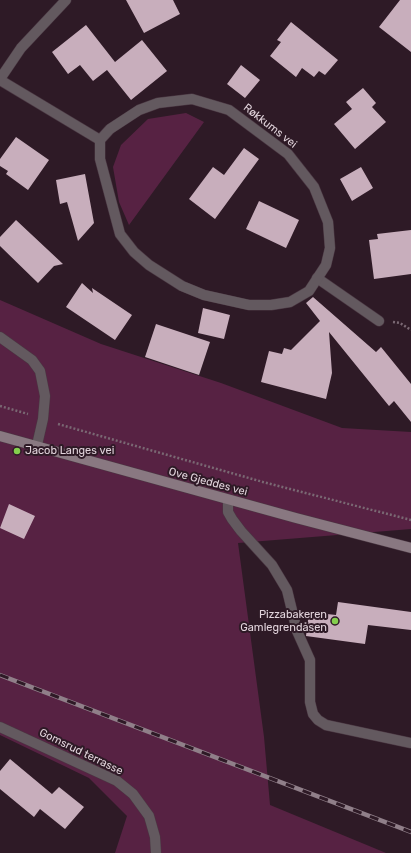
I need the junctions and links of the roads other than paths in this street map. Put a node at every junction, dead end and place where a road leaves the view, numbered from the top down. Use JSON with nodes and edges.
{"nodes":[{"id":1,"x":66,"y":0,"type":"edge"},
{"id":2,"x":0,"y":80,"type":"edge"},
{"id":3,"x":100,"y":140,"type":"junction"},
{"id":4,"x":318,"y":278,"type":"junction"},
{"id":5,"x":379,"y":321,"type":"dead end"},
{"id":6,"x":0,"y":337,"type":"edge"},
{"id":7,"x":0,"y":436,"type":"edge"},
{"id":8,"x":36,"y":446,"type":"junction"},
{"id":9,"x":228,"y":500,"type":"junction"},
{"id":10,"x":411,"y":548,"type":"edge"},
{"id":11,"x":0,"y":727,"type":"edge"},
{"id":12,"x":411,"y":743,"type":"edge"},
{"id":13,"x":156,"y":853,"type":"edge"}],
"edges":[{"from":1,"to":2,"type":"street"},
{"from":2,"to":3,"type":"street"},
{"from":3,"to":4,"type":"street","name":"Røkkums vei"},
{"from":3,"to":4,"type":"street","name":"Røkkums vei"},
{"from":4,"to":5,"type":"street"},
{"from":6,"to":8,"type":"street"},
{"from":7,"to":8,"type":"street","name":"Ove Gjeddes vei"},
{"from":8,"to":9,"type":"street","name":"Ove Gjeddes vei"},
{"from":9,"to":10,"type":"street","name":"Ove Gjeddes vei"},
{"from":9,"to":12,"type":"street"},
{"from":11,"to":13,"type":"street","name":"Gomsrud terrasse"}]}
